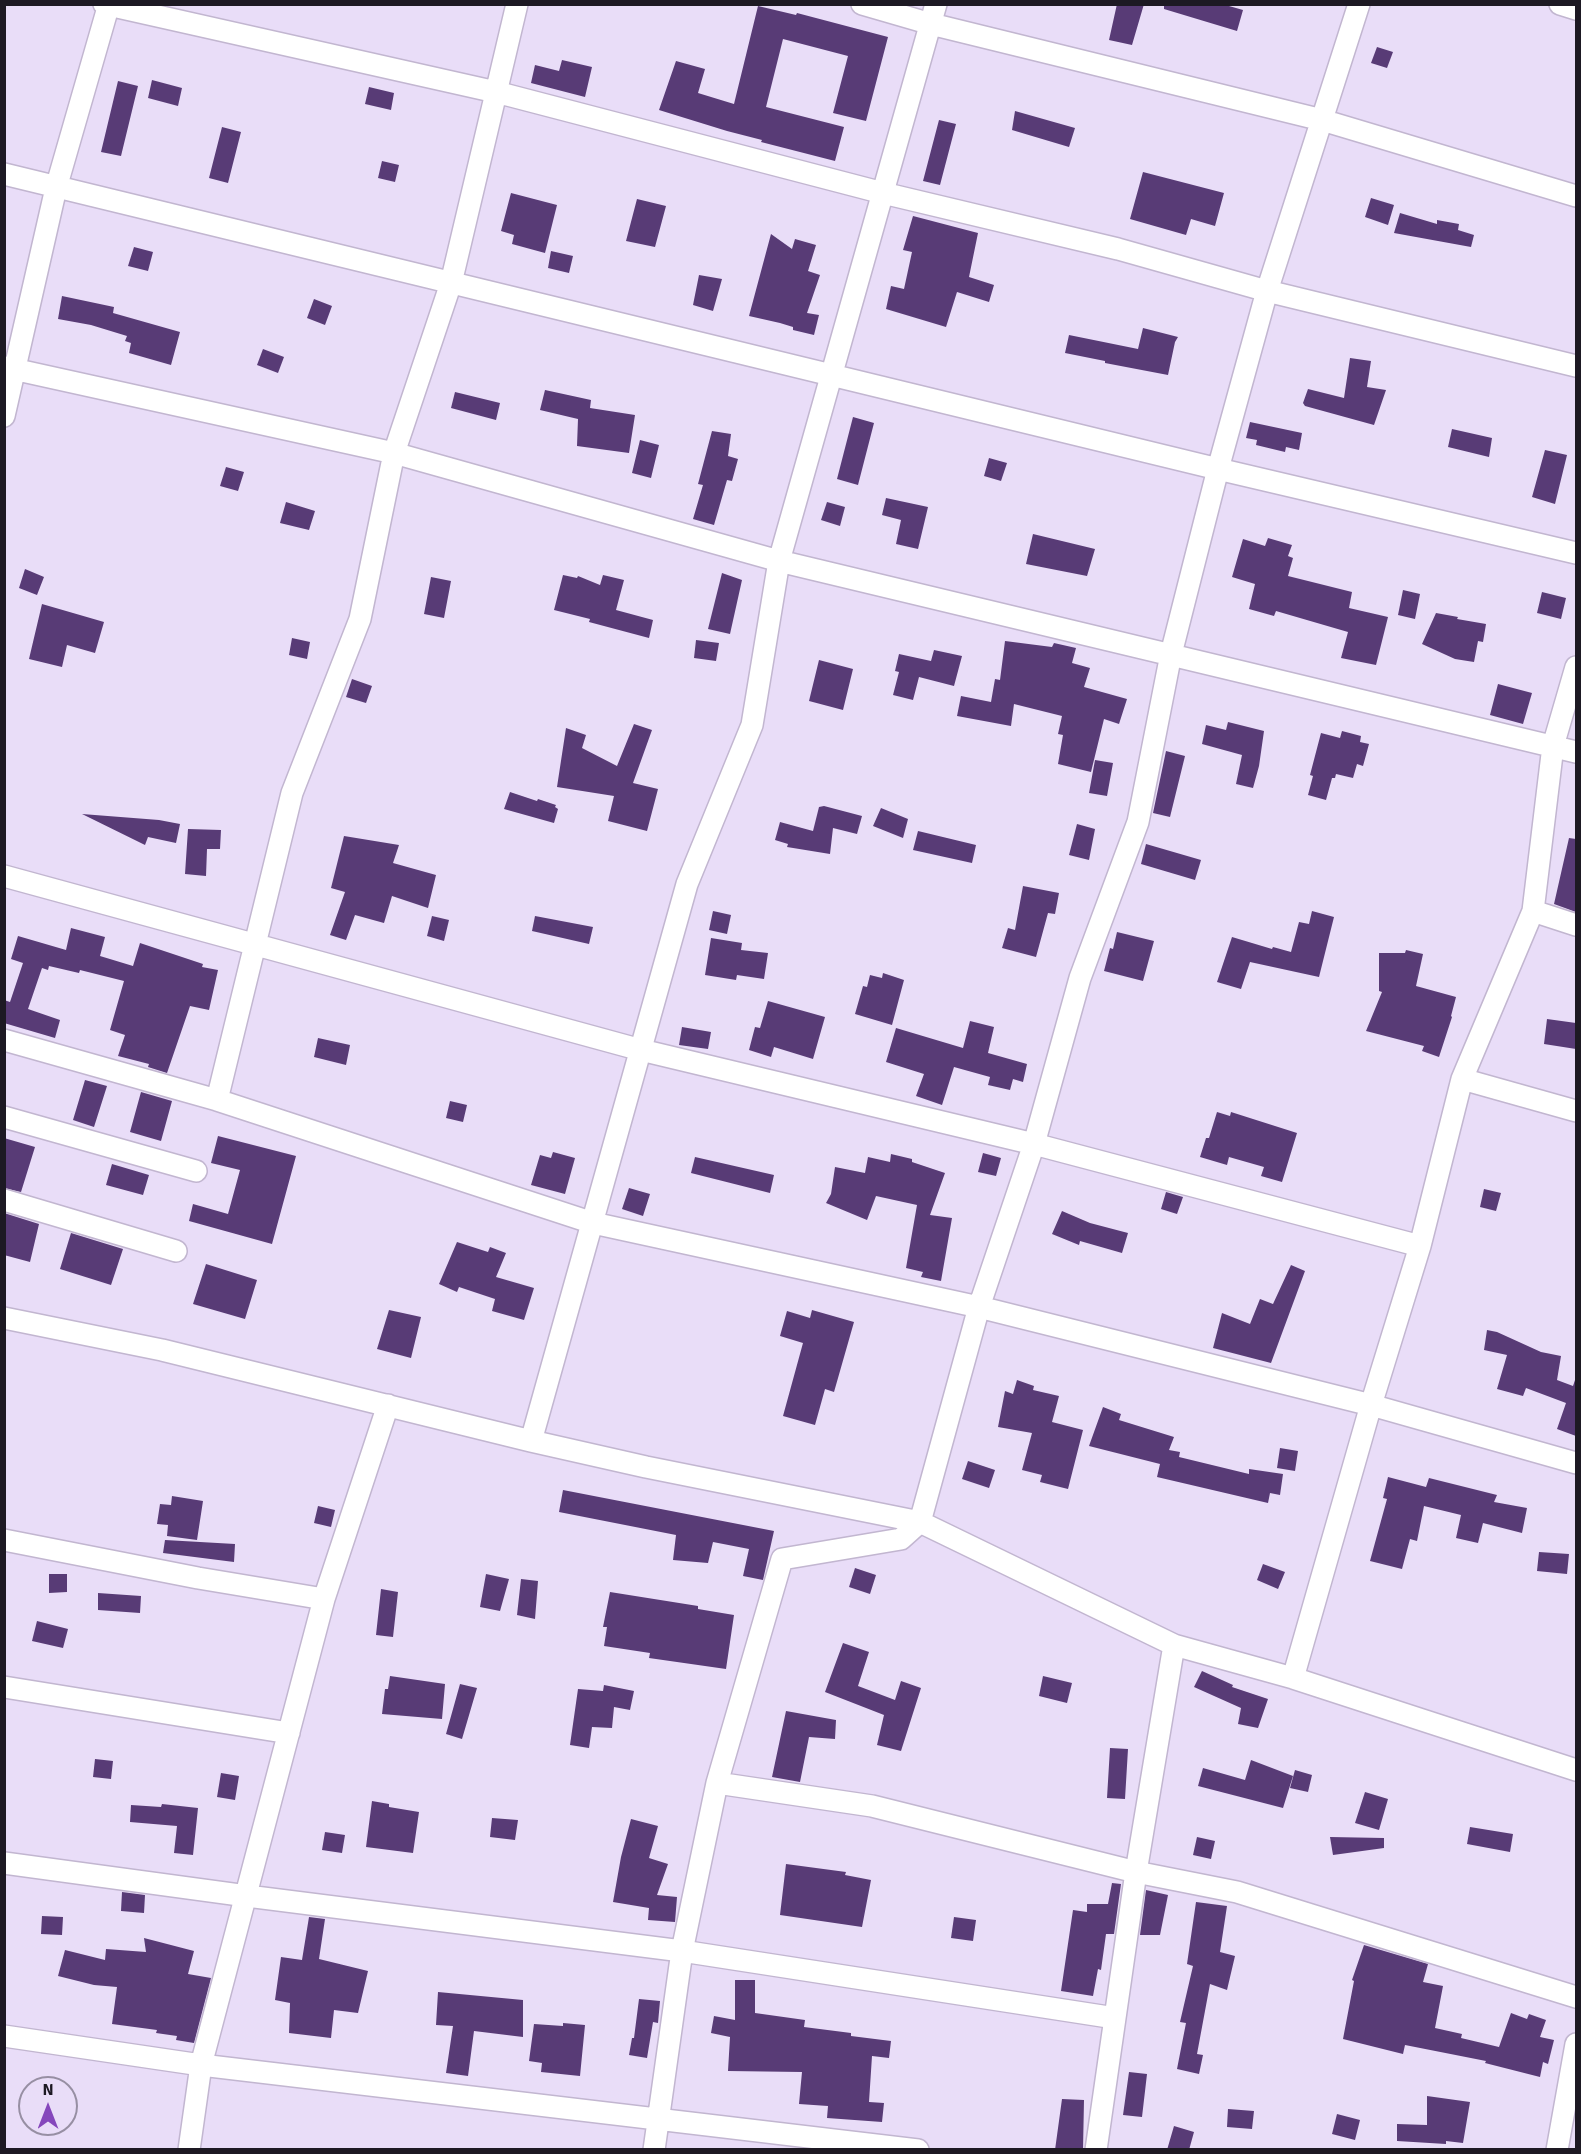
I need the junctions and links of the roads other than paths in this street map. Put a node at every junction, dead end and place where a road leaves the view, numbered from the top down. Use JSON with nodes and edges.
{"nodes":[{"id":1,"x":517,"y":4,"type":"edge"},
{"id":2,"x":862,"y":4,"type":"edge"},
{"id":3,"x":1359,"y":4,"type":"edge"},
{"id":4,"x":1560,"y":4,"type":"edge"},
{"id":5,"x":107,"y":5,"type":"edge"},
{"id":6,"x":1576,"y":9,"type":"edge"},
{"id":7,"x":934,"y":14,"type":"edge"},
{"id":8,"x":496,"y":92,"type":"junction"},
{"id":9,"x":1322,"y":120,"type":"junction"},
{"id":10,"x":4,"y":174,"type":"edge"},
{"id":11,"x":56,"y":188,"type":"junction"},
{"id":12,"x":883,"y":193,"type":"junction"},
{"id":13,"x":1576,"y":196,"type":"edge"},
{"id":14,"x":451,"y":283,"type":"junction"},
{"id":15,"x":1267,"y":291,"type":"junction"},
{"id":16,"x":1576,"y":366,"type":"edge"},
{"id":17,"x":10,"y":369,"type":"edge"},
{"id":18,"x":832,"y":376,"type":"junction"},
{"id":19,"x":4,"y":416,"type":"edge"},
{"id":20,"x":394,"y":453,"type":"junction"},
{"id":21,"x":1218,"y":469,"type":"junction"},
{"id":22,"x":1576,"y":553,"type":"edge"},
{"id":23,"x":779,"y":561,"type":"junction"},
{"id":24,"x":1171,"y":654,"type":"junction"},
{"id":25,"x":1576,"y":667,"type":"edge"},
{"id":26,"x":1553,"y":746,"type":"junction"},
{"id":27,"x":1576,"y":752,"type":"edge"},
{"id":28,"x":5,"y":879,"type":"edge"},
{"id":29,"x":1533,"y":912,"type":"junction"},
{"id":30,"x":1576,"y":925,"type":"edge"},
{"id":31,"x":255,"y":946,"type":"junction"},
{"id":32,"x":4,"y":1040,"type":"edge"},
{"id":33,"x":641,"y":1050,"type":"junction"},
{"id":34,"x":1462,"y":1079,"type":"junction"},
{"id":35,"x":217,"y":1100,"type":"junction"},
{"id":36,"x":1576,"y":1111,"type":"edge"},
{"id":37,"x":4,"y":1117,"type":"edge"},
{"id":38,"x":1034,"y":1144,"type":"junction"},
{"id":39,"x":196,"y":1171,"type":"dead end"},
{"id":40,"x":4,"y":1200,"type":"edge"},
{"id":41,"x":593,"y":1223,"type":"junction"},
{"id":42,"x":1420,"y":1246,"type":"junction"},
{"id":43,"x":176,"y":1251,"type":"dead end"},
{"id":44,"x":979,"y":1307,"type":"junction"},
{"id":45,"x":4,"y":1318,"type":"edge"},
{"id":46,"x":388,"y":1405,"type":"junction"},
{"id":47,"x":1371,"y":1405,"type":"junction"},
{"id":48,"x":531,"y":1442,"type":"junction"},
{"id":49,"x":1576,"y":1463,"type":"edge"},
{"id":50,"x":920,"y":1522,"type":"junction"},
{"id":51,"x":4,"y":1540,"type":"edge"},
{"id":52,"x":324,"y":1599,"type":"junction"},
{"id":53,"x":1174,"y":1645,"type":"junction"},
{"id":54,"x":1293,"y":1678,"type":"junction"},
{"id":55,"x":4,"y":1687,"type":"edge"},
{"id":56,"x":289,"y":1733,"type":"junction"},
{"id":57,"x":1576,"y":1770,"type":"edge"},
{"id":58,"x":717,"y":1783,"type":"junction"},
{"id":59,"x":4,"y":1863,"type":"edge"},
{"id":60,"x":1136,"y":1872,"type":"junction"},
{"id":61,"x":247,"y":1896,"type":"junction"},
{"id":62,"x":682,"y":1951,"type":"junction"},
{"id":63,"x":1576,"y":1997,"type":"edge"},
{"id":64,"x":1115,"y":2018,"type":"junction"},
{"id":65,"x":4,"y":2036,"type":"edge"},
{"id":66,"x":1576,"y":2044,"type":"edge"},
{"id":67,"x":201,"y":2065,"type":"junction"},
{"id":68,"x":658,"y":2120,"type":"junction"},
{"id":69,"x":189,"y":2150,"type":"edge"},
{"id":70,"x":654,"y":2150,"type":"edge"},
{"id":71,"x":918,"y":2150,"type":"edge"},
{"id":72,"x":1096,"y":2150,"type":"edge"},
{"id":73,"x":1557,"y":2150,"type":"edge"}],
"edges":[{"from":1,"to":8,"type":"street"},
{"from":2,"to":7,"type":"street"},
{"from":3,"to":9,"type":"street"},
{"from":4,"to":6,"type":"street"},
{"from":5,"to":8,"type":"street"},
{"from":5,"to":11,"type":"street"},
{"from":7,"to":9,"type":"street"},
{"from":7,"to":12,"type":"street"},
{"from":8,"to":12,"type":"street"},
{"from":8,"to":14,"type":"street"},
{"from":9,"to":13,"type":"street"},
{"from":9,"to":15,"type":"street"},
{"from":10,"to":11,"type":"street"},
{"from":11,"to":14,"type":"street"},
{"from":11,"to":17,"type":"street"},
{"from":12,"to":15,"type":"street"},
{"from":12,"to":18,"type":"street"},
{"from":14,"to":18,"type":"street"},
{"from":14,"to":20,"type":"street"},
{"from":15,"to":16,"type":"street"},
{"from":15,"to":21,"type":"street"},
{"from":17,"to":19,"type":"street"},
{"from":17,"to":20,"type":"street"},
{"from":18,"to":21,"type":"street"},
{"from":18,"to":23,"type":"street"},
{"from":20,"to":23,"type":"street"},
{"from":20,"to":31,"type":"street"},
{"from":21,"to":22,"type":"street"},
{"from":21,"to":24,"type":"street"},
{"from":23,"to":24,"type":"street"},
{"from":23,"to":33,"type":"street"},
{"from":24,"to":26,"type":"street"},
{"from":24,"to":38,"type":"street"},
{"from":25,"to":26,"type":"street"},
{"from":26,"to":27,"type":"street"},
{"from":26,"to":29,"type":"street"},
{"from":28,"to":31,"type":"street"},
{"from":29,"to":30,"type":"street"},
{"from":29,"to":34,"type":"street"},
{"from":31,"to":33,"type":"street"},
{"from":31,"to":35,"type":"street"},
{"from":32,"to":35,"type":"street"},
{"from":33,"to":38,"type":"street"},
{"from":33,"to":41,"type":"street"},
{"from":34,"to":36,"type":"street"},
{"from":34,"to":42,"type":"street"},
{"from":35,"to":41,"type":"street"},
{"from":37,"to":39,"type":"street"},
{"from":38,"to":42,"type":"street"},
{"from":38,"to":44,"type":"street"},
{"from":40,"to":43,"type":"street"},
{"from":41,"to":44,"type":"street"},
{"from":41,"to":48,"type":"street"},
{"from":42,"to":47,"type":"street"},
{"from":44,"to":47,"type":"street"},
{"from":44,"to":50,"type":"street"},
{"from":45,"to":46,"type":"street"},
{"from":46,"to":48,"type":"street"},
{"from":46,"to":52,"type":"street"},
{"from":47,"to":49,"type":"street"},
{"from":47,"to":54,"type":"street"},
{"from":48,"to":50,"type":"street"},
{"from":50,"to":53,"type":"street"},
{"from":50,"to":58,"type":"street"},
{"from":51,"to":52,"type":"street"},
{"from":52,"to":56,"type":"street"},
{"from":53,"to":54,"type":"street"},
{"from":53,"to":60,"type":"street"},
{"from":54,"to":57,"type":"street"},
{"from":55,"to":56,"type":"street"},
{"from":56,"to":61,"type":"street"},
{"from":58,"to":60,"type":"street"},
{"from":58,"to":62,"type":"street"},
{"from":59,"to":61,"type":"street"},
{"from":60,"to":63,"type":"street"},
{"from":60,"to":64,"type":"street"},
{"from":61,"to":62,"type":"street"},
{"from":61,"to":67,"type":"street"},
{"from":62,"to":64,"type":"street"},
{"from":62,"to":68,"type":"street"},
{"from":64,"to":72,"type":"street"},
{"from":65,"to":67,"type":"street"},
{"from":66,"to":73,"type":"street"},
{"from":67,"to":68,"type":"street"},
{"from":67,"to":69,"type":"street"},
{"from":68,"to":70,"type":"street"},
{"from":68,"to":71,"type":"street"}]}
